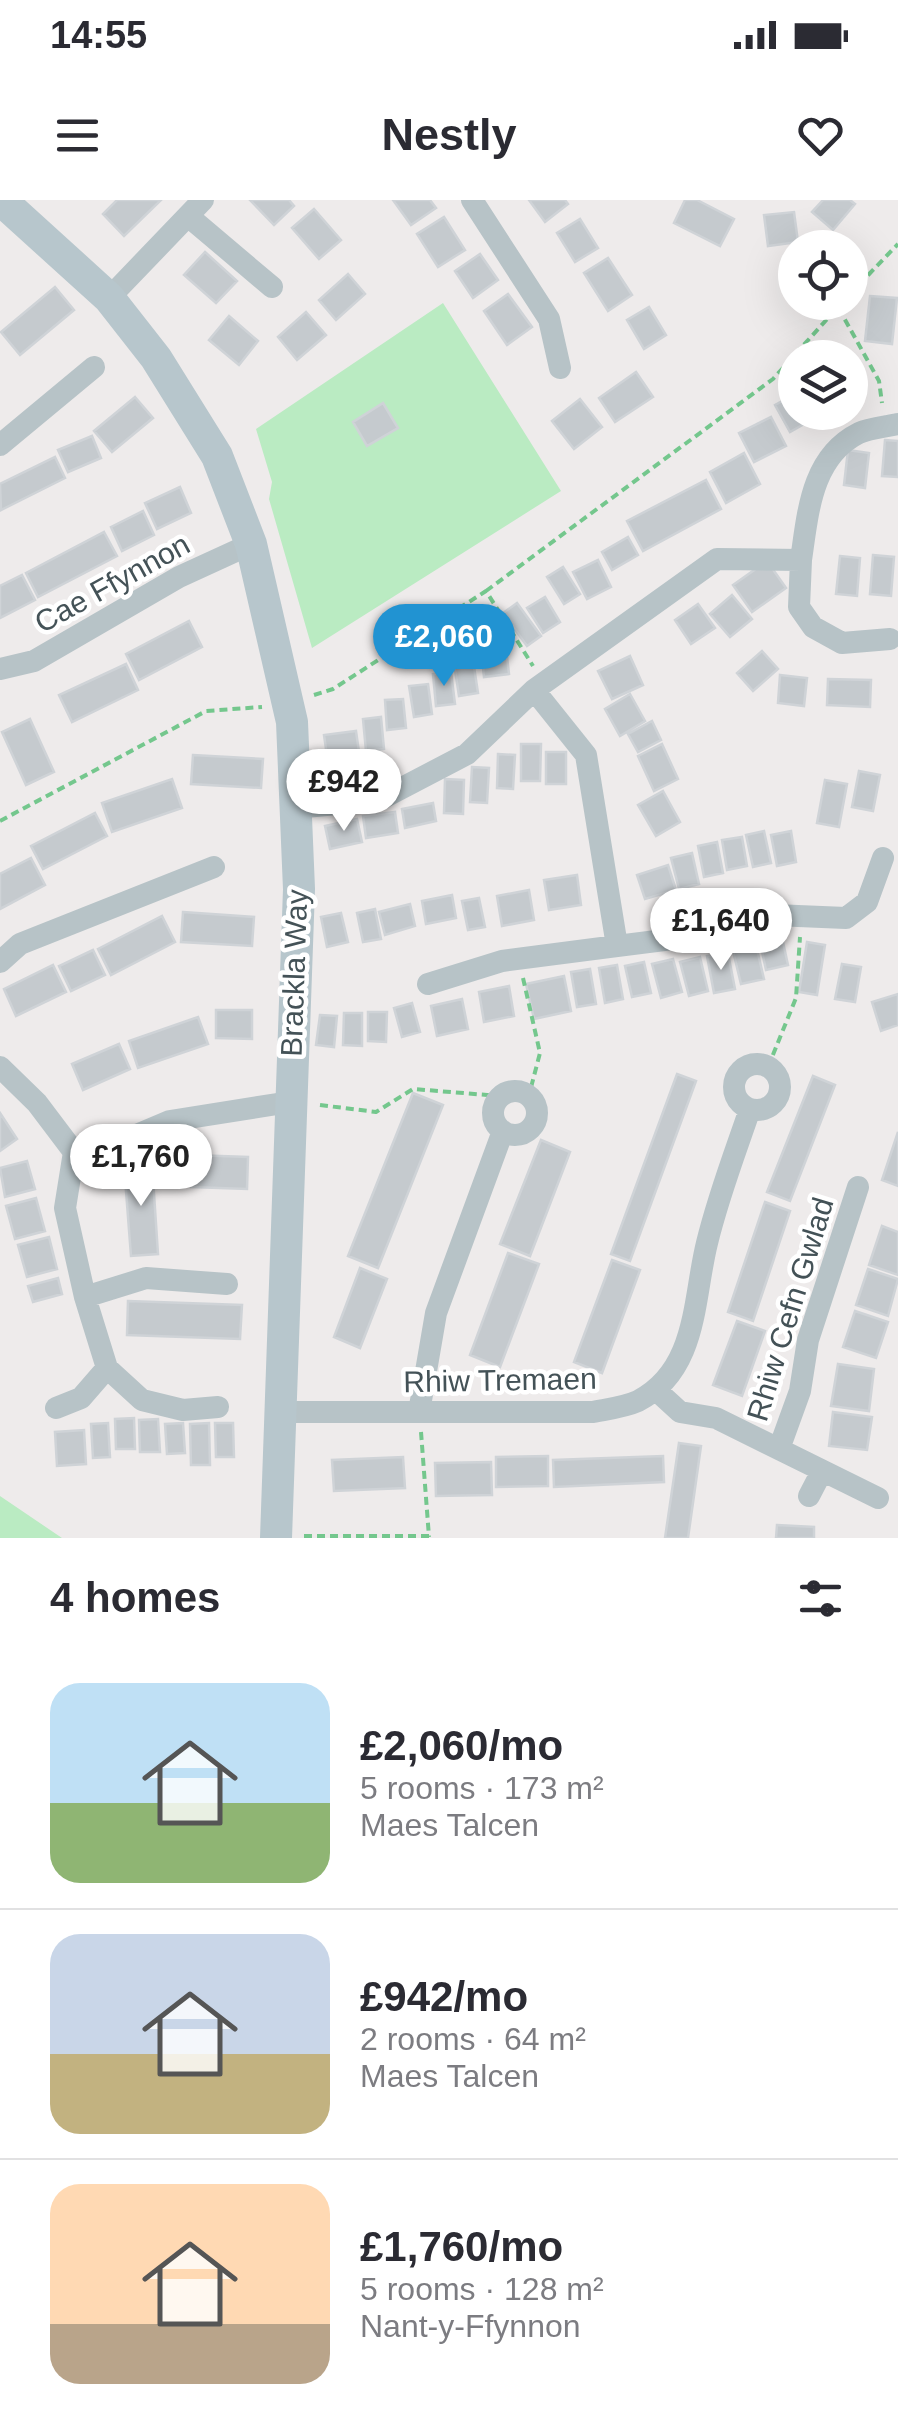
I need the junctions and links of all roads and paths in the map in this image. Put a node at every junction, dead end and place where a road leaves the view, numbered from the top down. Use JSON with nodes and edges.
{"nodes":[{"id":1,"x":1,"y":200,"type":"edge"},
{"id":2,"x":472,"y":200,"type":"edge"},
{"id":3,"x":196,"y":208,"type":"edge"},
{"id":4,"x":898,"y":244,"type":"edge"},
{"id":5,"x":868,"y":275,"type":"edge"},
{"id":6,"x":272,"y":287,"type":"dead end"},
{"id":7,"x":109,"y":298,"type":"junction"},
{"id":8,"x":826,"y":320,"type":"edge"},
{"id":9,"x":848,"y":320,"type":"edge"},
{"id":10,"x":94,"y":368,"type":"dead end"},
{"id":11,"x":560,"y":368,"type":"dead end"},
{"id":12,"x":891,"y":426,"type":"edge"},
{"id":13,"x":0,"y":446,"type":"edge"},
{"id":14,"x":252,"y":544,"type":"junction"},
{"id":15,"x":801,"y":560,"type":"junction"},
{"id":16,"x":486,"y":591,"type":"junction"},
{"id":17,"x":890,"y":640,"type":"dead end"},
{"id":18,"x":0,"y":668,"type":"edge"},
{"id":19,"x":539,"y":686,"type":"junction"},
{"id":20,"x":320,"y":694,"type":"dead end"},
{"id":21,"x":271,"y":706,"type":"dead end"},
{"id":22,"x":295,"y":808,"type":"junction"},
{"id":23,"x":0,"y":821,"type":"edge"},
{"id":24,"x":882,"y":858,"type":"dead end"},
{"id":25,"x":214,"y":868,"type":"dead end"},
{"id":26,"x":801,"y":916,"type":"junction"},
{"id":27,"x":616,"y":946,"type":"junction"},
{"id":28,"x":518,"y":959,"type":"junction"},
{"id":29,"x":0,"y":962,"type":"edge"},
{"id":30,"x":428,"y":984,"type":"dead end"},
{"id":31,"x":0,"y":1067,"type":"edge"},
{"id":32,"x":768,"y":1067,"type":"junction"},
{"id":33,"x":528,"y":1095,"type":"junction"},
{"id":34,"x":500,"y":1096,"type":"junction"},
{"id":35,"x":290,"y":1102,"type":"junction"},
{"id":36,"x":750,"y":1109,"type":"junction"},
{"id":37,"x":503,"y":1131,"type":"junction"},
{"id":38,"x":74,"y":1152,"type":"junction"},
{"id":39,"x":858,"y":1187,"type":"dead end"},
{"id":40,"x":227,"y":1284,"type":"dead end"},
{"id":41,"x":86,"y":1296,"type":"junction"},
{"id":42,"x":106,"y":1368,"type":"junction"},
{"id":43,"x":656,"y":1390,"type":"junction"},
{"id":44,"x":218,"y":1407,"type":"dead end"},
{"id":45,"x":56,"y":1408,"type":"dead end"},
{"id":46,"x":282,"y":1412,"type":"junction"},
{"id":47,"x":419,"y":1412,"type":"junction"},
{"id":48,"x":779,"y":1449,"type":"junction"},
{"id":49,"x":822,"y":1470,"type":"junction"},
{"id":50,"x":809,"y":1496,"type":"dead end"},
{"id":51,"x":878,"y":1498,"type":"dead end"},
{"id":52,"x":276,"y":1537,"type":"edge"},
{"id":53,"x":309,"y":1537,"type":"edge"},
{"id":54,"x":429,"y":1537,"type":"edge"}],
"edges":[{"from":1,"to":7,"type":"street","name":"Brackla Way"},
{"from":2,"to":11,"type":"street"},
{"from":3,"to":6,"type":"street"},
{"from":3,"to":7,"type":"street"},
{"from":4,"to":5,"type":"path"},
{"from":7,"to":14,"type":"street","name":"Brackla Way"},
{"from":8,"to":16,"type":"path"},
{"from":9,"to":12,"type":"path"},
{"from":10,"to":13,"type":"street"},
{"from":12,"to":15,"type":"street"},
{"from":14,"to":18,"type":"street","name":"Cae Ffynnon"},
{"from":14,"to":22,"type":"street","name":"Brackla Way"},
{"from":15,"to":17,"type":"street"},
{"from":15,"to":19,"type":"street"},
{"from":16,"to":19,"type":"path"},
{"from":16,"to":20,"type":"path"},
{"from":19,"to":22,"type":"street"},
{"from":19,"to":27,"type":"street"},
{"from":21,"to":23,"type":"path"},
{"from":22,"to":35,"type":"street","name":"Brackla Way"},
{"from":24,"to":26,"type":"street"},
{"from":25,"to":29,"type":"street"},
{"from":26,"to":27,"type":"street"},
{"from":26,"to":32,"type":"path"},
{"from":27,"to":28,"type":"street"},
{"from":28,"to":30,"type":"street"},
{"from":28,"to":33,"type":"path"},
{"from":31,"to":38,"type":"street"},
{"from":32,"to":36,"type":"street"},
{"from":32,"to":36,"type":"street"},
{"from":33,"to":34,"type":"street"},
{"from":33,"to":37,"type":"street"},
{"from":34,"to":35,"type":"path"},
{"from":34,"to":37,"type":"street"},
{"from":35,"to":38,"type":"street"},
{"from":35,"to":46,"type":"street","name":"Brackla Way"},
{"from":36,"to":43,"type":"street"},
{"from":37,"to":47,"type":"street"},
{"from":38,"to":41,"type":"street"},
{"from":39,"to":48,"type":"street","name":"Rhiw Cefn Gwlad"},
{"from":40,"to":41,"type":"street"},
{"from":41,"to":42,"type":"street"},
{"from":42,"to":44,"type":"street"},
{"from":42,"to":45,"type":"street"},
{"from":43,"to":47,"type":"street","name":"Rhiw Tremaen"},
{"from":43,"to":48,"type":"street"},
{"from":46,"to":47,"type":"street","name":"Rhiw Tremaen"},
{"from":46,"to":52,"type":"street","name":"Brackla Way"},
{"from":47,"to":54,"type":"path"},
{"from":48,"to":49,"type":"street"},
{"from":49,"to":50,"type":"street"},
{"from":49,"to":51,"type":"street"},
{"from":52,"to":53,"type":"path"},
{"from":53,"to":54,"type":"path"}]}
